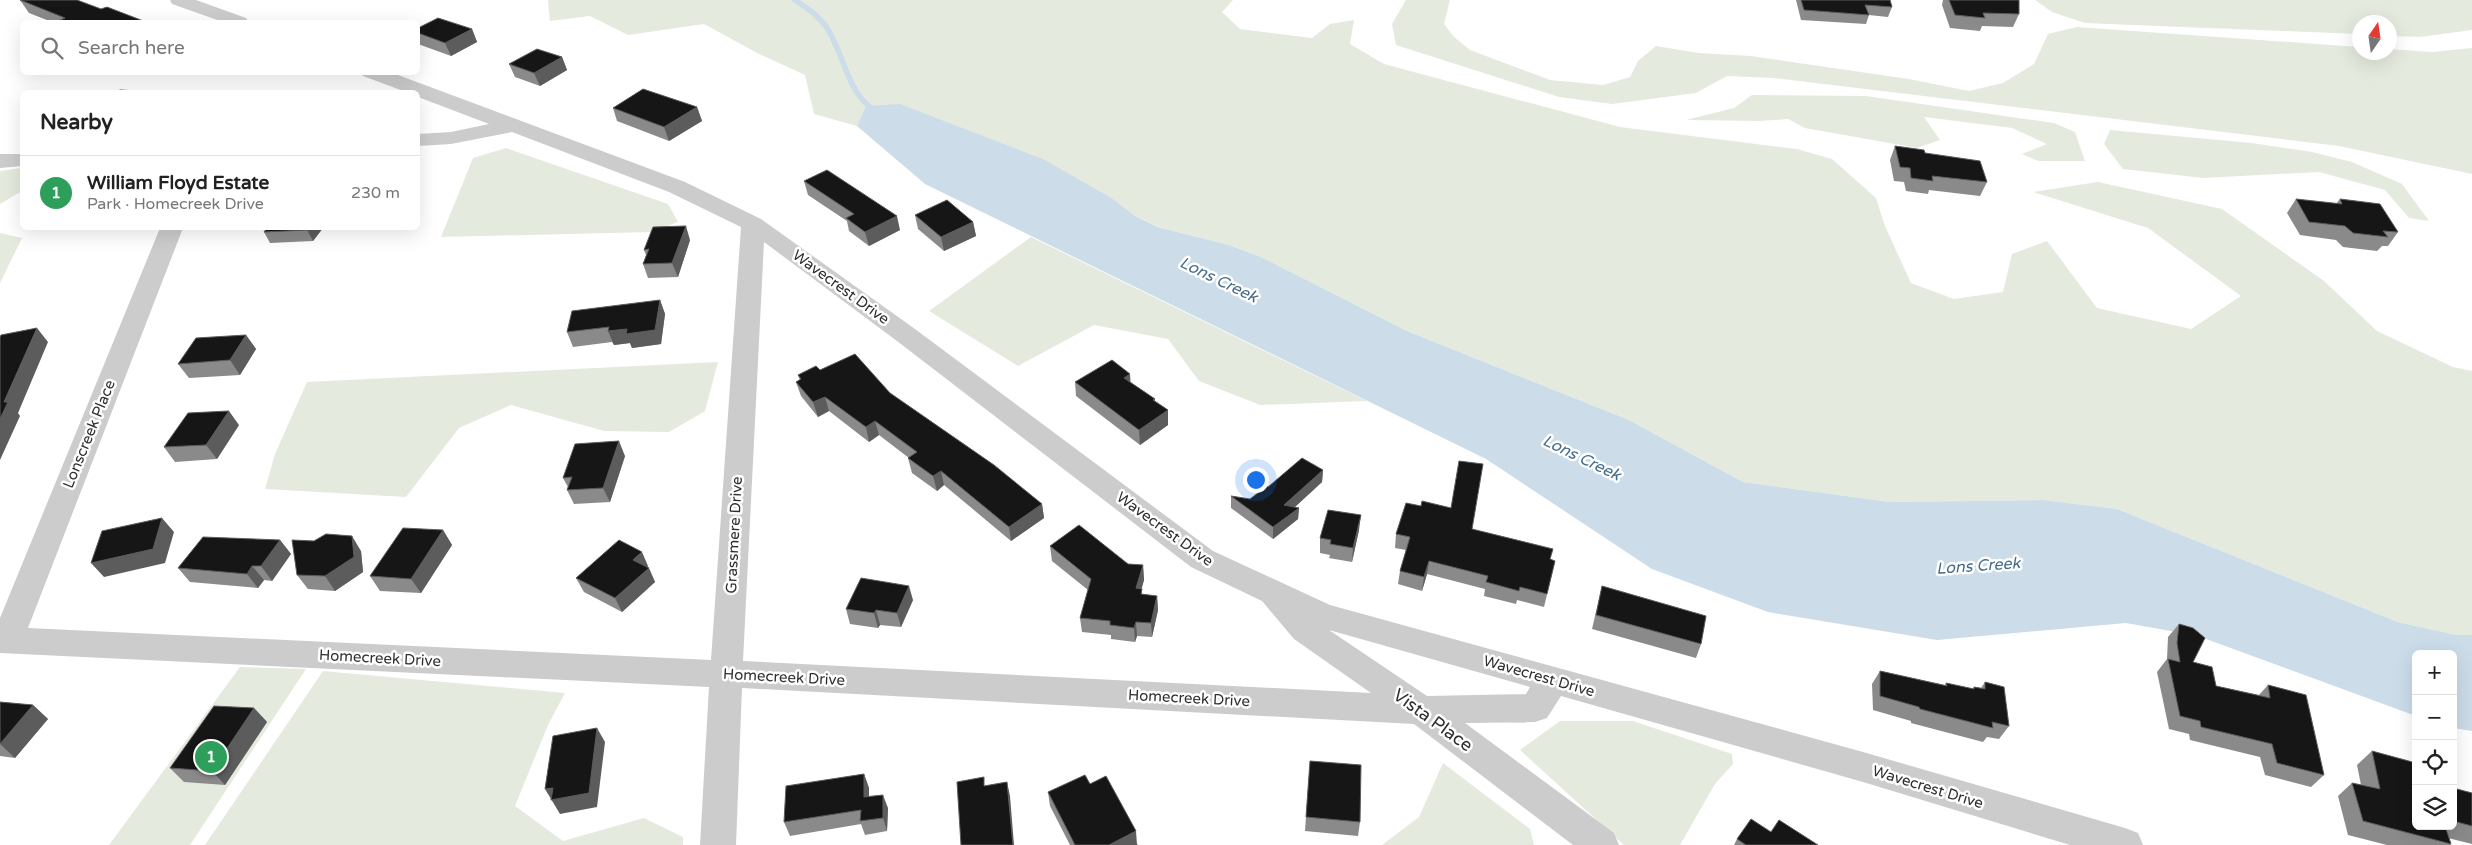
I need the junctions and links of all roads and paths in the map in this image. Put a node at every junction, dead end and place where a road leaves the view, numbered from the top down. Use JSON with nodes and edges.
{"nodes":[{"id":1,"x":179,"y":0,"type":"edge"},
{"id":2,"x":234,"y":20,"type":"edge"},
{"id":3,"x":378,"y":75,"type":"edge"},
{"id":4,"x":417,"y":90,"type":"edge"},
{"id":5,"x":420,"y":91,"type":"edge"},
{"id":6,"x":512,"y":126,"type":"junction"},
{"id":7,"x":420,"y":140,"type":"edge"},
{"id":8,"x":20,"y":160,"type":"edge"},
{"id":9,"x":0,"y":161,"type":"edge"},
{"id":10,"x":753,"y":224,"type":"junction"},
{"id":11,"x":171,"y":230,"type":"edge"},
{"id":12,"x":1269,"y":590,"type":"junction"},
{"id":13,"x":3,"y":640,"type":"edge"},
{"id":14,"x":726,"y":674,"type":"junction"},
{"id":15,"x":1553,"y":680,"type":"junction"},
{"id":16,"x":1421,"y":710,"type":"junction"},
{"id":17,"x":718,"y":845,"type":"edge"},
{"id":18,"x":1601,"y":845,"type":"edge"},
{"id":19,"x":2125,"y":845,"type":"edge"}],
"edges":[{"from":1,"to":2,"type":"street"},
{"from":3,"to":4,"type":"street","name":"Wavecrest Drive"},
{"from":5,"to":6,"type":"street","name":"Wavecrest Drive"},
{"from":6,"to":7,"type":"street"},
{"from":6,"to":10,"type":"street","name":"Wavecrest Drive"},
{"from":8,"to":9,"type":"street"},
{"from":10,"to":12,"type":"street","name":"Wavecrest Drive"},
{"from":10,"to":14,"type":"street","name":"Grassmere Drive"},
{"from":11,"to":13,"type":"street","name":"Lonscreek Place"},
{"from":12,"to":15,"type":"street","name":"Wavecrest Drive"},
{"from":12,"to":16,"type":"street","name":"Vista Place"},
{"from":13,"to":14,"type":"street","name":"Homecreek Drive"},
{"from":14,"to":16,"type":"street","name":"Homecreek Drive"},
{"from":14,"to":17,"type":"street","name":"Grassmere Drive"},
{"from":15,"to":16,"type":"street","name":"Homecreek Drive"},
{"from":15,"to":19,"type":"street","name":"Wavecrest Drive"},
{"from":16,"to":18,"type":"street","name":"Vista Place"}]}
